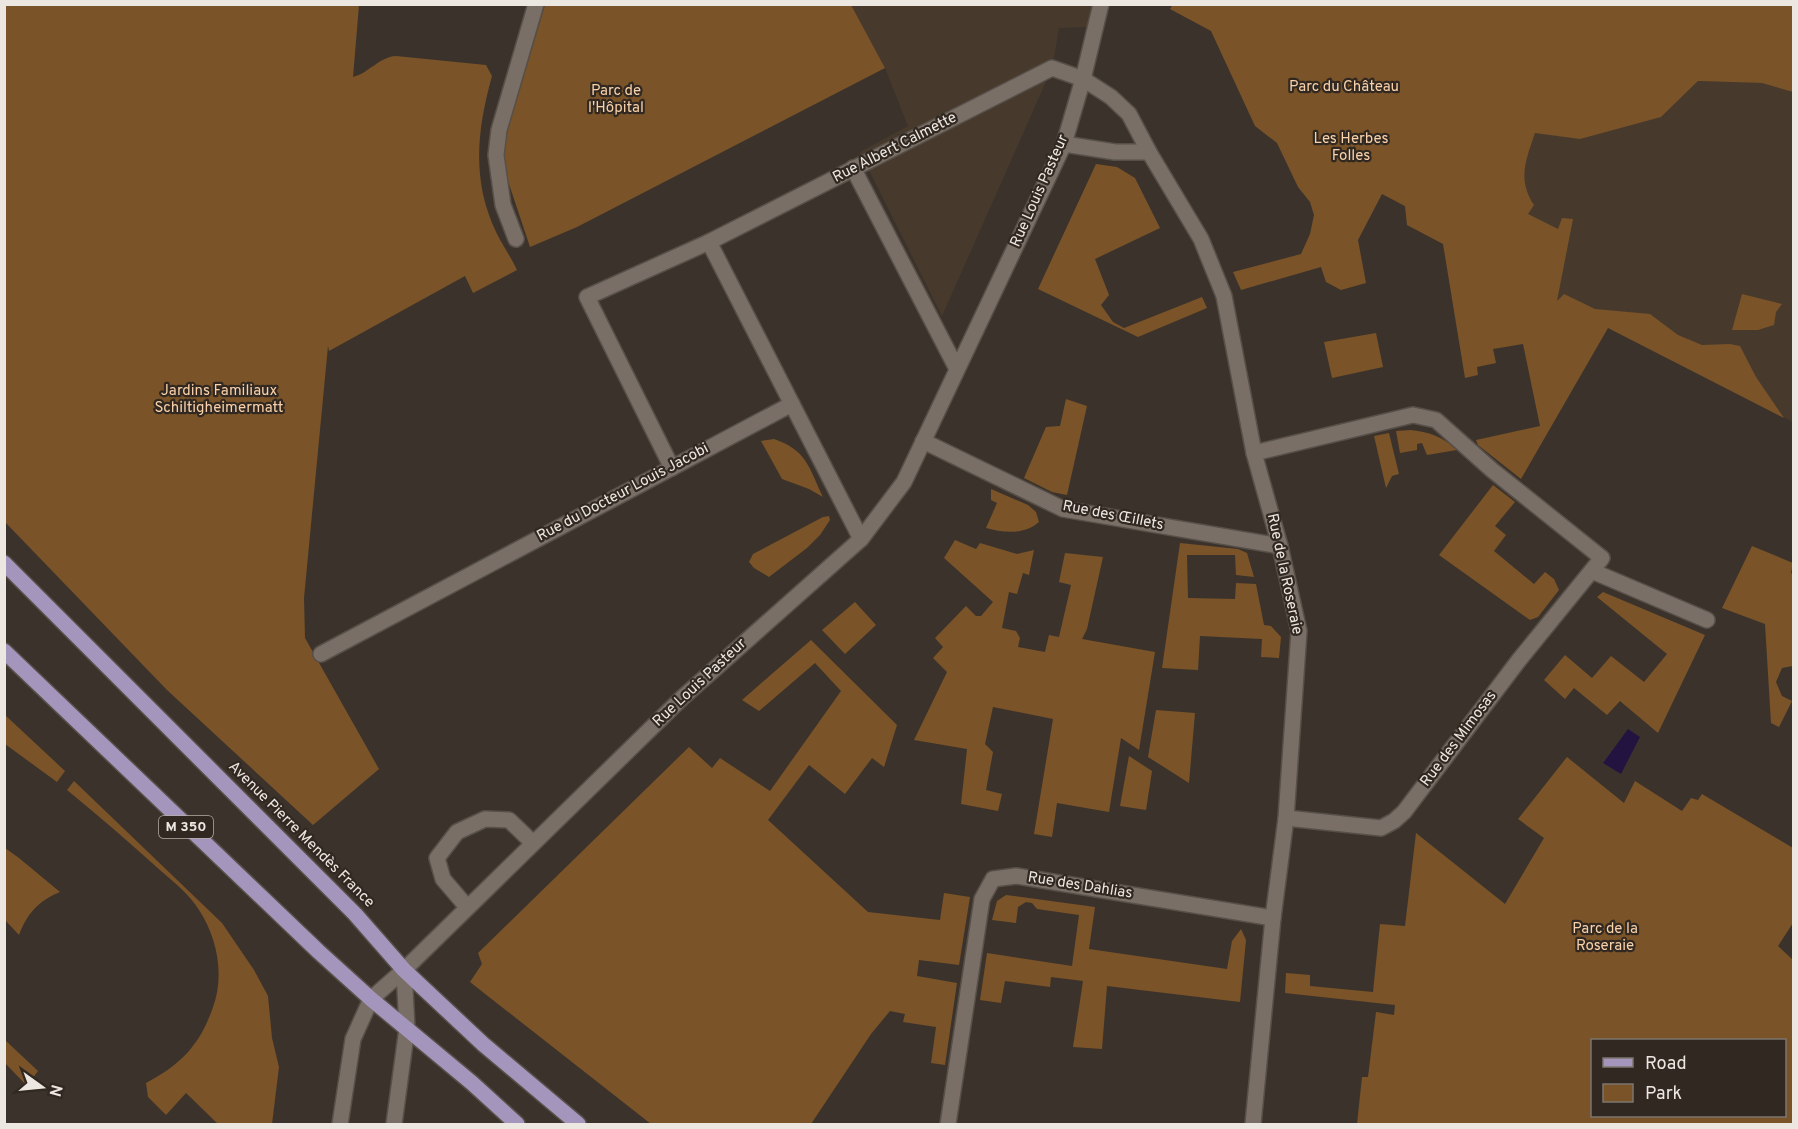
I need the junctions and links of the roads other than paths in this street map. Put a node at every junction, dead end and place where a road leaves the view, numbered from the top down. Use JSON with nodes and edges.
{"nodes":[{"id":1,"x":536,"y":4,"type":"edge"},
{"id":2,"x":1101,"y":4,"type":"edge"},
{"id":3,"x":1083,"y":79,"type":"junction"},
{"id":4,"x":1064,"y":144,"type":"junction"},
{"id":5,"x":1149,"y":152,"type":"junction"},
{"id":6,"x":853,"y":168,"type":"junction"},
{"id":7,"x":516,"y":239,"type":"dead end"},
{"id":8,"x":709,"y":242,"type":"junction"},
{"id":9,"x":957,"y":369,"type":"junction"},
{"id":10,"x":792,"y":404,"type":"junction"},
{"id":11,"x":923,"y":441,"type":"junction"},
{"id":12,"x":1254,"y":453,"type":"junction"},
{"id":13,"x":672,"y":468,"type":"junction"},
{"id":14,"x":861,"y":539,"type":"junction"},
{"id":15,"x":1280,"y":546,"type":"junction"},
{"id":16,"x":4,"y":563,"type":"edge"},
{"id":17,"x":1592,"y":571,"type":"junction"},
{"id":18,"x":1707,"y":620,"type":"dead end"},
{"id":19,"x":4,"y":651,"type":"edge"},
{"id":20,"x":321,"y":654,"type":"dead end"},
{"id":21,"x":1286,"y":818,"type":"junction"},
{"id":22,"x":533,"y":843,"type":"junction"},
{"id":23,"x":467,"y":907,"type":"junction"},
{"id":24,"x":1272,"y":918,"type":"junction"},
{"id":25,"x":404,"y":969,"type":"junction"},
{"id":26,"x":371,"y":999,"type":"junction"},
{"id":27,"x":407,"y":1028,"type":"junction"},
{"id":28,"x":340,"y":1125,"type":"edge"},
{"id":29,"x":394,"y":1125,"type":"edge"},
{"id":30,"x":517,"y":1125,"type":"edge"},
{"id":31,"x":578,"y":1125,"type":"edge"},
{"id":32,"x":948,"y":1125,"type":"edge"},
{"id":33,"x":1253,"y":1125,"type":"edge"}],
"edges":[{"from":1,"to":7,"type":"street"},
{"from":2,"to":3,"type":"street","name":"Rue Louis Pasteur"},
{"from":3,"to":4,"type":"street","name":"Rue Louis Pasteur"},
{"from":3,"to":5,"type":"street","name":"Rue de la Roseraie"},
{"from":3,"to":6,"type":"street","name":"Rue Albert Calmette"},
{"from":4,"to":5,"type":"street"},
{"from":4,"to":9,"type":"street","name":"Rue Louis Pasteur"},
{"from":5,"to":12,"type":"street","name":"Rue de la Roseraie"},
{"from":6,"to":8,"type":"street","name":"Rue Albert Calmette"},
{"from":6,"to":9,"type":"street"},
{"from":8,"to":10,"type":"street"},
{"from":8,"to":13,"type":"street","name":"Rue Albert Calmette"},
{"from":9,"to":11,"type":"street","name":"Rue Louis Pasteur"},
{"from":10,"to":13,"type":"street","name":"Rue du Docteur Louis Jacobi"},
{"from":10,"to":14,"type":"street"},
{"from":11,"to":14,"type":"street","name":"Rue Louis Pasteur"},
{"from":11,"to":15,"type":"street","name":"Rue des Œillets"},
{"from":12,"to":15,"type":"street","name":"Rue de la Roseraie"},
{"from":12,"to":17,"type":"street"},
{"from":13,"to":20,"type":"street","name":"Rue du Docteur Louis Jacobi"},
{"from":14,"to":22,"type":"street","name":"Rue Louis Pasteur"},
{"from":15,"to":21,"type":"street","name":"Rue de la Roseraie"},
{"from":16,"to":25,"type":"main road","name":"Avenue Pierre Mendès France"},
{"from":17,"to":18,"type":"street"},
{"from":17,"to":21,"type":"street","name":"Rue des Mimosas"},
{"from":19,"to":26,"type":"main road","number":"M 350"},
{"from":21,"to":24,"type":"street","name":"Rue de la Roseraie"},
{"from":22,"to":23,"type":"street","name":"Rue Louis Pasteur"},
{"from":22,"to":23,"type":"street"},
{"from":23,"to":25,"type":"street","name":"Rue Louis Pasteur"},
{"from":24,"to":32,"type":"street","name":"Rue des Dahlias"},
{"from":24,"to":33,"type":"street","name":"Rue de la Roseraie"},
{"from":25,"to":26,"type":"street","name":"Rue Louis Pasteur"},
{"from":25,"to":27,"type":"street"},
{"from":25,"to":31,"type":"main road","name":"Avenue Pierre Mendès France"},
{"from":26,"to":27,"type":"main road"},
{"from":26,"to":28,"type":"street","name":"Rue Louis Pasteur"},
{"from":27,"to":29,"type":"street"},
{"from":27,"to":30,"type":"main road"}]}
